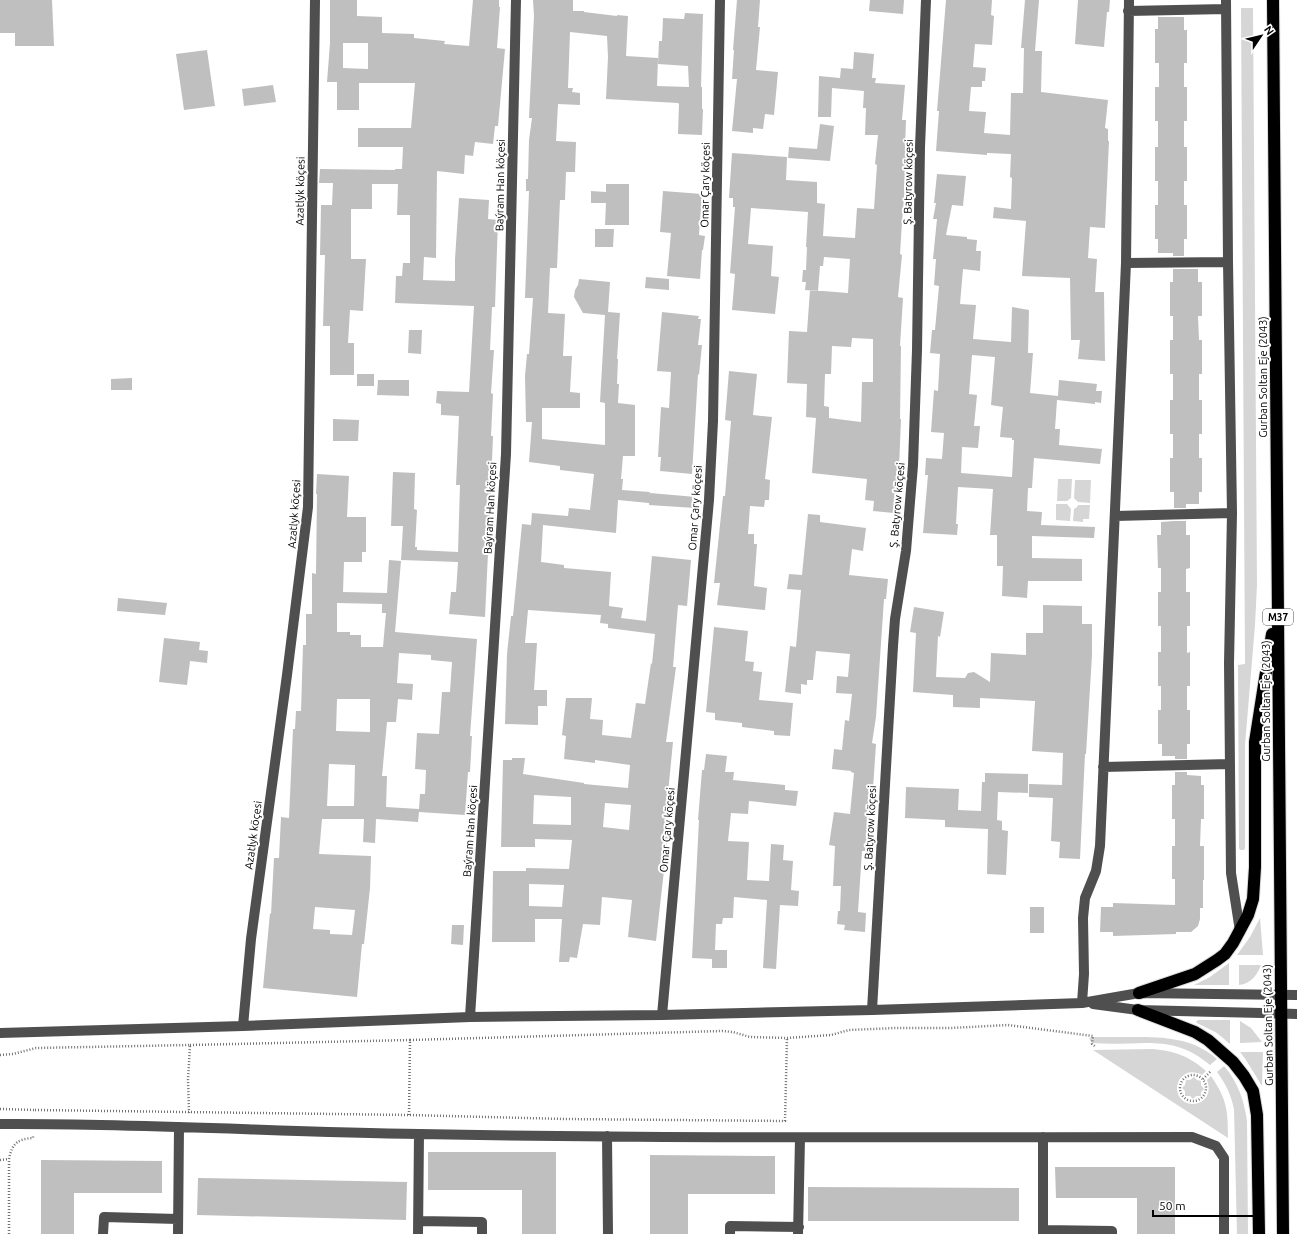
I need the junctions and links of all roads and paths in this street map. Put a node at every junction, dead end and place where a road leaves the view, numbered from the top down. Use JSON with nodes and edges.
{"nodes":[{"id":1,"x":315,"y":0,"type":"edge"},
{"id":2,"x":516,"y":0,"type":"edge"},
{"id":3,"x":720,"y":0,"type":"edge"},
{"id":4,"x":926,"y":0,"type":"edge"},
{"id":5,"x":1129,"y":0,"type":"edge"},
{"id":6,"x":1273,"y":0,"type":"edge"},
{"id":7,"x":1226,"y":4,"type":"edge"},
{"id":8,"x":1128,"y":11,"type":"junction"},
{"id":9,"x":1228,"y":262,"type":"junction"},
{"id":10,"x":1126,"y":263,"type":"junction"},
{"id":11,"x":1232,"y":513,"type":"junction"},
{"id":12,"x":1115,"y":516,"type":"junction"},
{"id":13,"x":1278,"y":601,"type":"junction"},
{"id":14,"x":1230,"y":764,"type":"junction"},
{"id":15,"x":1103,"y":767,"type":"junction"},
{"id":16,"x":1240,"y":931,"type":"junction"},
{"id":17,"x":1139,"y":993,"type":"junction"},
{"id":18,"x":1297,"y":995,"type":"edge"},
{"id":19,"x":1281,"y":996,"type":"junction"},
{"id":20,"x":1082,"y":1003,"type":"junction"},
{"id":21,"x":872,"y":1010,"type":"junction"},
{"id":22,"x":1138,"y":1010,"type":"junction"},
{"id":23,"x":1297,"y":1014,"type":"edge"},
{"id":24,"x":662,"y":1015,"type":"junction"},
{"id":25,"x":1281,"y":1015,"type":"junction"},
{"id":26,"x":470,"y":1017,"type":"junction"},
{"id":27,"x":243,"y":1026,"type":"junction"},
{"id":28,"x":0,"y":1033,"type":"edge"},
{"id":29,"x":786,"y":1038,"type":"junction"},
{"id":30,"x":410,"y":1040,"type":"junction"},
{"id":31,"x":190,"y":1045,"type":"junction"},
{"id":32,"x":1096,"y":1047,"type":"dead end"},
{"id":33,"x":0,"y":1054,"type":"edge"},
{"id":34,"x":1211,"y":1071,"type":"dead end"},
{"id":35,"x":1203,"y":1079,"type":"junction"},
{"id":36,"x":0,"y":1109,"type":"edge"},
{"id":37,"x":35,"y":1110,"type":"junction"},
{"id":38,"x":189,"y":1113,"type":"junction"},
{"id":39,"x":409,"y":1115,"type":"junction"},
{"id":40,"x":0,"y":1124,"type":"edge"},
{"id":41,"x":34,"y":1124,"type":"junction"},
{"id":42,"x":179,"y":1128,"type":"junction"},
{"id":43,"x":419,"y":1134,"type":"junction"},
{"id":44,"x":606,"y":1136,"type":"junction"},
{"id":45,"x":1043,"y":1137,"type":"junction"},
{"id":46,"x":800,"y":1138,"type":"junction"},
{"id":47,"x":10,"y":1159,"type":"junction"},
{"id":48,"x":0,"y":1160,"type":"edge"},
{"id":49,"x":178,"y":1219,"type":"junction"},
{"id":50,"x":418,"y":1221,"type":"junction"},
{"id":51,"x":799,"y":1231,"type":"edge"},
{"id":52,"x":1043,"y":1232,"type":"edge"},
{"id":53,"x":9,"y":1234,"type":"edge"},
{"id":54,"x":103,"y":1234,"type":"edge"},
{"id":55,"x":178,"y":1234,"type":"edge"},
{"id":56,"x":418,"y":1234,"type":"edge"},
{"id":57,"x":482,"y":1234,"type":"edge"},
{"id":58,"x":608,"y":1234,"type":"edge"},
{"id":59,"x":730,"y":1234,"type":"edge"},
{"id":60,"x":1112,"y":1234,"type":"edge"},
{"id":61,"x":1224,"y":1234,"type":"edge"},
{"id":62,"x":1259,"y":1234,"type":"edge"},
{"id":63,"x":1284,"y":1234,"type":"edge"}],
"edges":[{"from":1,"to":27,"type":"street","name":"Azatlyk köçesi"},
{"from":2,"to":26,"type":"street","name":"Baýram Han köçesi"},
{"from":3,"to":24,"type":"street","name":"Omar Çary köçesi"},
{"from":4,"to":21,"type":"street","name":"Ş. Batyrow köçesi"},
{"from":5,"to":8,"type":"street"},
{"from":6,"to":13,"type":"highway","name":"Gurban Soltan Eje (2043)","number":"M37"},
{"from":7,"to":8,"type":"street"},
{"from":7,"to":9,"type":"street"},
{"from":8,"to":10,"type":"street"},
{"from":9,"to":10,"type":"street"},
{"from":9,"to":11,"type":"street"},
{"from":10,"to":12,"type":"street"},
{"from":11,"to":12,"type":"street"},
{"from":11,"to":14,"type":"street"},
{"from":12,"to":15,"type":"street"},
{"from":13,"to":16,"type":"highway"},
{"from":13,"to":19,"type":"highway","name":"Gurban Soltan Eje (2043)","number":"M37"},
{"from":14,"to":15,"type":"street"},
{"from":14,"to":16,"type":"street"},
{"from":15,"to":20,"type":"street"},
{"from":16,"to":17,"type":"highway"},
{"from":17,"to":19,"type":"street"},
{"from":17,"to":20,"type":"street"},
{"from":18,"to":19,"type":"street"},
{"from":19,"to":25,"type":"highway","name":"Gurban Soltan Eje (2043)","number":"M37"},
{"from":20,"to":21,"type":"street"},
{"from":20,"to":22,"type":"street"},
{"from":21,"to":24,"type":"street"},
{"from":22,"to":25,"type":"street"},
{"from":22,"to":62,"type":"highway"},
{"from":23,"to":25,"type":"street"},
{"from":24,"to":26,"type":"street"},
{"from":25,"to":63,"type":"highway","name":"Gurban Soltan Eje (2043)","number":"M37"},
{"from":26,"to":27,"type":"street"},
{"from":27,"to":28,"type":"street"},
{"from":29,"to":30,"type":"path"},
{"from":29,"to":32,"type":"path"},
{"from":29,"to":39,"type":"path"},
{"from":30,"to":31,"type":"path"},
{"from":30,"to":39,"type":"path"},
{"from":31,"to":33,"type":"path"},
{"from":31,"to":38,"type":"path"},
{"from":34,"to":35,"type":"path"},
{"from":35,"to":35,"type":"path"},
{"from":36,"to":37,"type":"path"},
{"from":37,"to":38,"type":"path"},
{"from":37,"to":41,"type":"path"},
{"from":38,"to":39,"type":"path"},
{"from":40,"to":41,"type":"street"},
{"from":41,"to":42,"type":"street"},
{"from":41,"to":47,"type":"path"},
{"from":42,"to":43,"type":"street"},
{"from":42,"to":49,"type":"street"},
{"from":43,"to":44,"type":"street"},
{"from":43,"to":50,"type":"street"},
{"from":44,"to":46,"type":"street"},
{"from":44,"to":58,"type":"street"},
{"from":45,"to":46,"type":"street"},
{"from":45,"to":52,"type":"street"},
{"from":45,"to":61,"type":"street"},
{"from":46,"to":51,"type":"street"},
{"from":47,"to":48,"type":"path"},
{"from":47,"to":53,"type":"path"},
{"from":49,"to":54,"type":"street"},
{"from":49,"to":55,"type":"street"},
{"from":50,"to":56,"type":"street"},
{"from":50,"to":57,"type":"street"},
{"from":51,"to":59,"type":"street"},
{"from":52,"to":60,"type":"street"}]}
